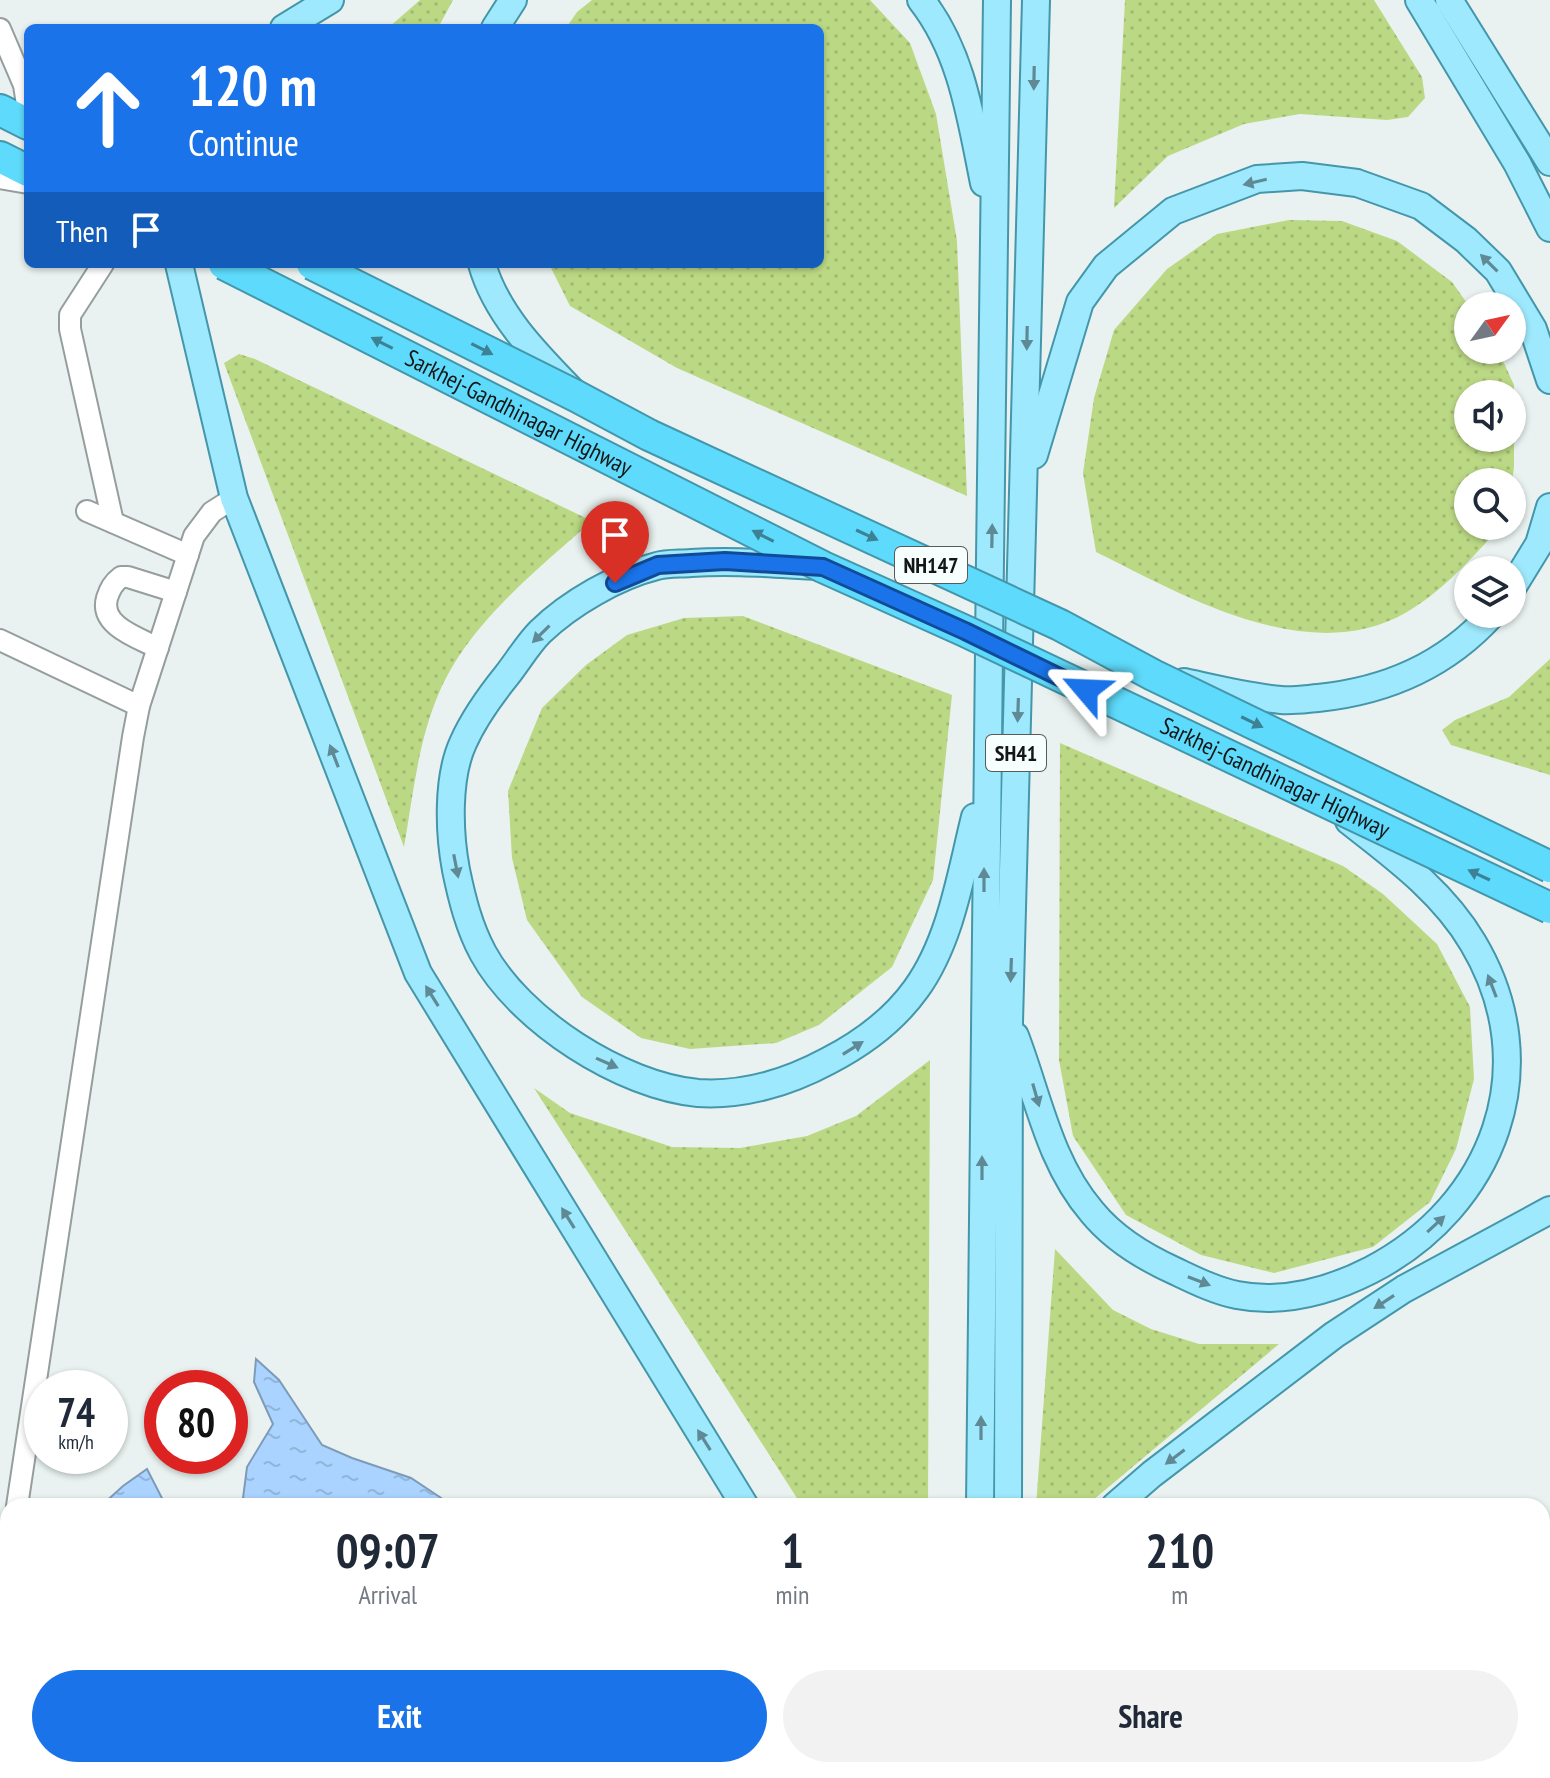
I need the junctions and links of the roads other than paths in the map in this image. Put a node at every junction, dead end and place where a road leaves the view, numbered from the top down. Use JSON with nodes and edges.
{"nodes":[{"id":1,"x":330,"y":0,"type":"edge"},
{"id":2,"x":513,"y":0,"type":"edge"},
{"id":3,"x":921,"y":0,"type":"edge"},
{"id":4,"x":997,"y":0,"type":"edge"},
{"id":5,"x":1036,"y":0,"type":"edge"},
{"id":6,"x":1419,"y":0,"type":"edge"},
{"id":7,"x":1449,"y":0,"type":"edge"},
{"id":8,"x":291,"y":24,"type":"edge"},
{"id":9,"x":498,"y":24,"type":"edge"},
{"id":10,"x":0,"y":29,"type":"edge"},
{"id":11,"x":24,"y":85,"type":"edge"},
{"id":12,"x":0,"y":99,"type":"edge"},
{"id":13,"x":0,"y":110,"type":"edge"},
{"id":14,"x":24,"y":120,"type":"edge"},
{"id":15,"x":24,"y":121,"type":"edge"},
{"id":16,"x":0,"y":157,"type":"edge"},
{"id":17,"x":1550,"y":162,"type":"edge"},
{"id":18,"x":24,"y":169,"type":"edge"},
{"id":19,"x":0,"y":178,"type":"edge"},
{"id":20,"x":24,"y":182,"type":"edge"},
{"id":21,"x":1550,"y":228,"type":"edge"},
{"id":22,"x":995,"y":229,"type":"junction"},
{"id":23,"x":100,"y":268,"type":"edge"},
{"id":24,"x":180,"y":268,"type":"edge"},
{"id":25,"x":232,"y":268,"type":"edge"},
{"id":26,"x":320,"y":268,"type":"edge"},
{"id":27,"x":483,"y":268,"type":"edge"},
{"id":28,"x":1550,"y":380,"type":"edge"},
{"id":29,"x":576,"y":396,"type":"junction"},
{"id":30,"x":1024,"y":490,"type":"junction"},
{"id":31,"x":234,"y":498,"type":"junction"},
{"id":32,"x":1550,"y":507,"type":"edge"},
{"id":33,"x":87,"y":511,"type":"dead end"},
{"id":34,"x":113,"y":522,"type":"junction"},
{"id":35,"x":188,"y":555,"type":"junction"},
{"id":36,"x":1526,"y":565,"type":"edge"},
{"id":37,"x":823,"y":567,"type":"junction"},
{"id":38,"x":176,"y":592,"type":"junction"},
{"id":39,"x":1479,"y":628,"type":"edge"},
{"id":40,"x":0,"y":640,"type":"edge"},
{"id":41,"x":158,"y":648,"type":"junction"},
{"id":42,"x":1153,"y":675,"type":"junction"},
{"id":43,"x":139,"y":706,"type":"junction"},
{"id":44,"x":985,"y":779,"type":"junction"},
{"id":45,"x":1329,"y":805,"type":"junction"},
{"id":46,"x":1536,"y":852,"type":"edge"},
{"id":47,"x":1550,"y":867,"type":"edge"},
{"id":48,"x":1550,"y":908,"type":"edge"},
{"id":49,"x":1009,"y":1022,"type":"junction"},
{"id":50,"x":1550,"y":1210,"type":"edge"},
{"id":51,"x":18,"y":1498,"type":"edge"},
{"id":52,"x":740,"y":1498,"type":"edge"},
{"id":53,"x":980,"y":1498,"type":"edge"},
{"id":54,"x":1008,"y":1498,"type":"edge"},
{"id":55,"x":1124,"y":1498,"type":"edge"}],
"edges":[{"from":1,"to":8,"type":"main road"},
{"from":2,"to":9,"type":"main road"},
{"from":3,"to":22,"type":"main road"},
{"from":4,"to":22,"type":"main road","number":"SH41"},
{"from":5,"to":30,"type":"main road","number":"SH41","one_way":true},
{"from":6,"to":21,"type":"main road"},
{"from":7,"to":17,"type":"main road"},
{"from":10,"to":11,"type":"street"},
{"from":12,"to":14,"type":"street"},
{"from":13,"to":15,"type":"highway"},
{"from":16,"to":18,"type":"highway"},
{"from":19,"to":20,"type":"street"},
{"from":44,"to":22,"type":"main road","number":"SH41","one_way":true},
{"from":23,"to":34,"type":"street"},
{"from":24,"to":31,"type":"main road"},
{"from":37,"to":25,"type":"highway","name":"Sarkhej-Gandhinagar Highway","number":"NH147","one_way":true,"bridge":true},
{"from":26,"to":29,"type":"highway","name":"Sarkhej-Gandhinagar Highway","number":"NH147","one_way":true,"bridge":true},
{"from":27,"to":29,"type":"main road"},
{"from":28,"to":30,"type":"main road","one_way":true},
{"from":29,"to":42,"type":"highway","name":"Sarkhej-Gandhinagar Highway","number":"NH147","one_way":true,"bridge":true},
{"from":30,"to":49,"type":"main road","number":"SH41","one_way":true},
{"from":31,"to":35,"type":"street"},
{"from":52,"to":31,"type":"main road","one_way":true},
{"from":32,"to":36,"type":"main road"},
{"from":33,"to":34,"type":"street"},
{"from":34,"to":35,"type":"street"},
{"from":35,"to":38,"type":"street"},
{"from":37,"to":44,"type":"main road","one_way":true},
{"from":37,"to":45,"type":"highway","name":"Sarkhej-Gandhinagar Highway","number":"NH147","bridge":true},
{"from":38,"to":41,"type":"street"},
{"from":38,"to":41,"type":"street"},
{"from":39,"to":42,"type":"main road"},
{"from":40,"to":43,"type":"street"},
{"from":41,"to":43,"type":"street"},
{"from":42,"to":46,"type":"highway","name":"Sarkhej-Gandhinagar Highway","number":"NH147","one_way":true,"bridge":true},
{"from":43,"to":51,"type":"street"},
{"from":53,"to":44,"type":"main road","number":"SH41","one_way":true},
{"from":48,"to":45,"type":"highway","name":"Sarkhej-Gandhinagar Highway","number":"NH147","one_way":true,"bridge":true},
{"from":49,"to":45,"type":"main road","one_way":true},
{"from":46,"to":47,"type":"highway","name":"Sarkhej-Gandhinagar Highway","number":"NH147","bridge":true},
{"from":49,"to":54,"type":"main road","number":"SH41"},
{"from":50,"to":55,"type":"main road","one_way":true}]}
